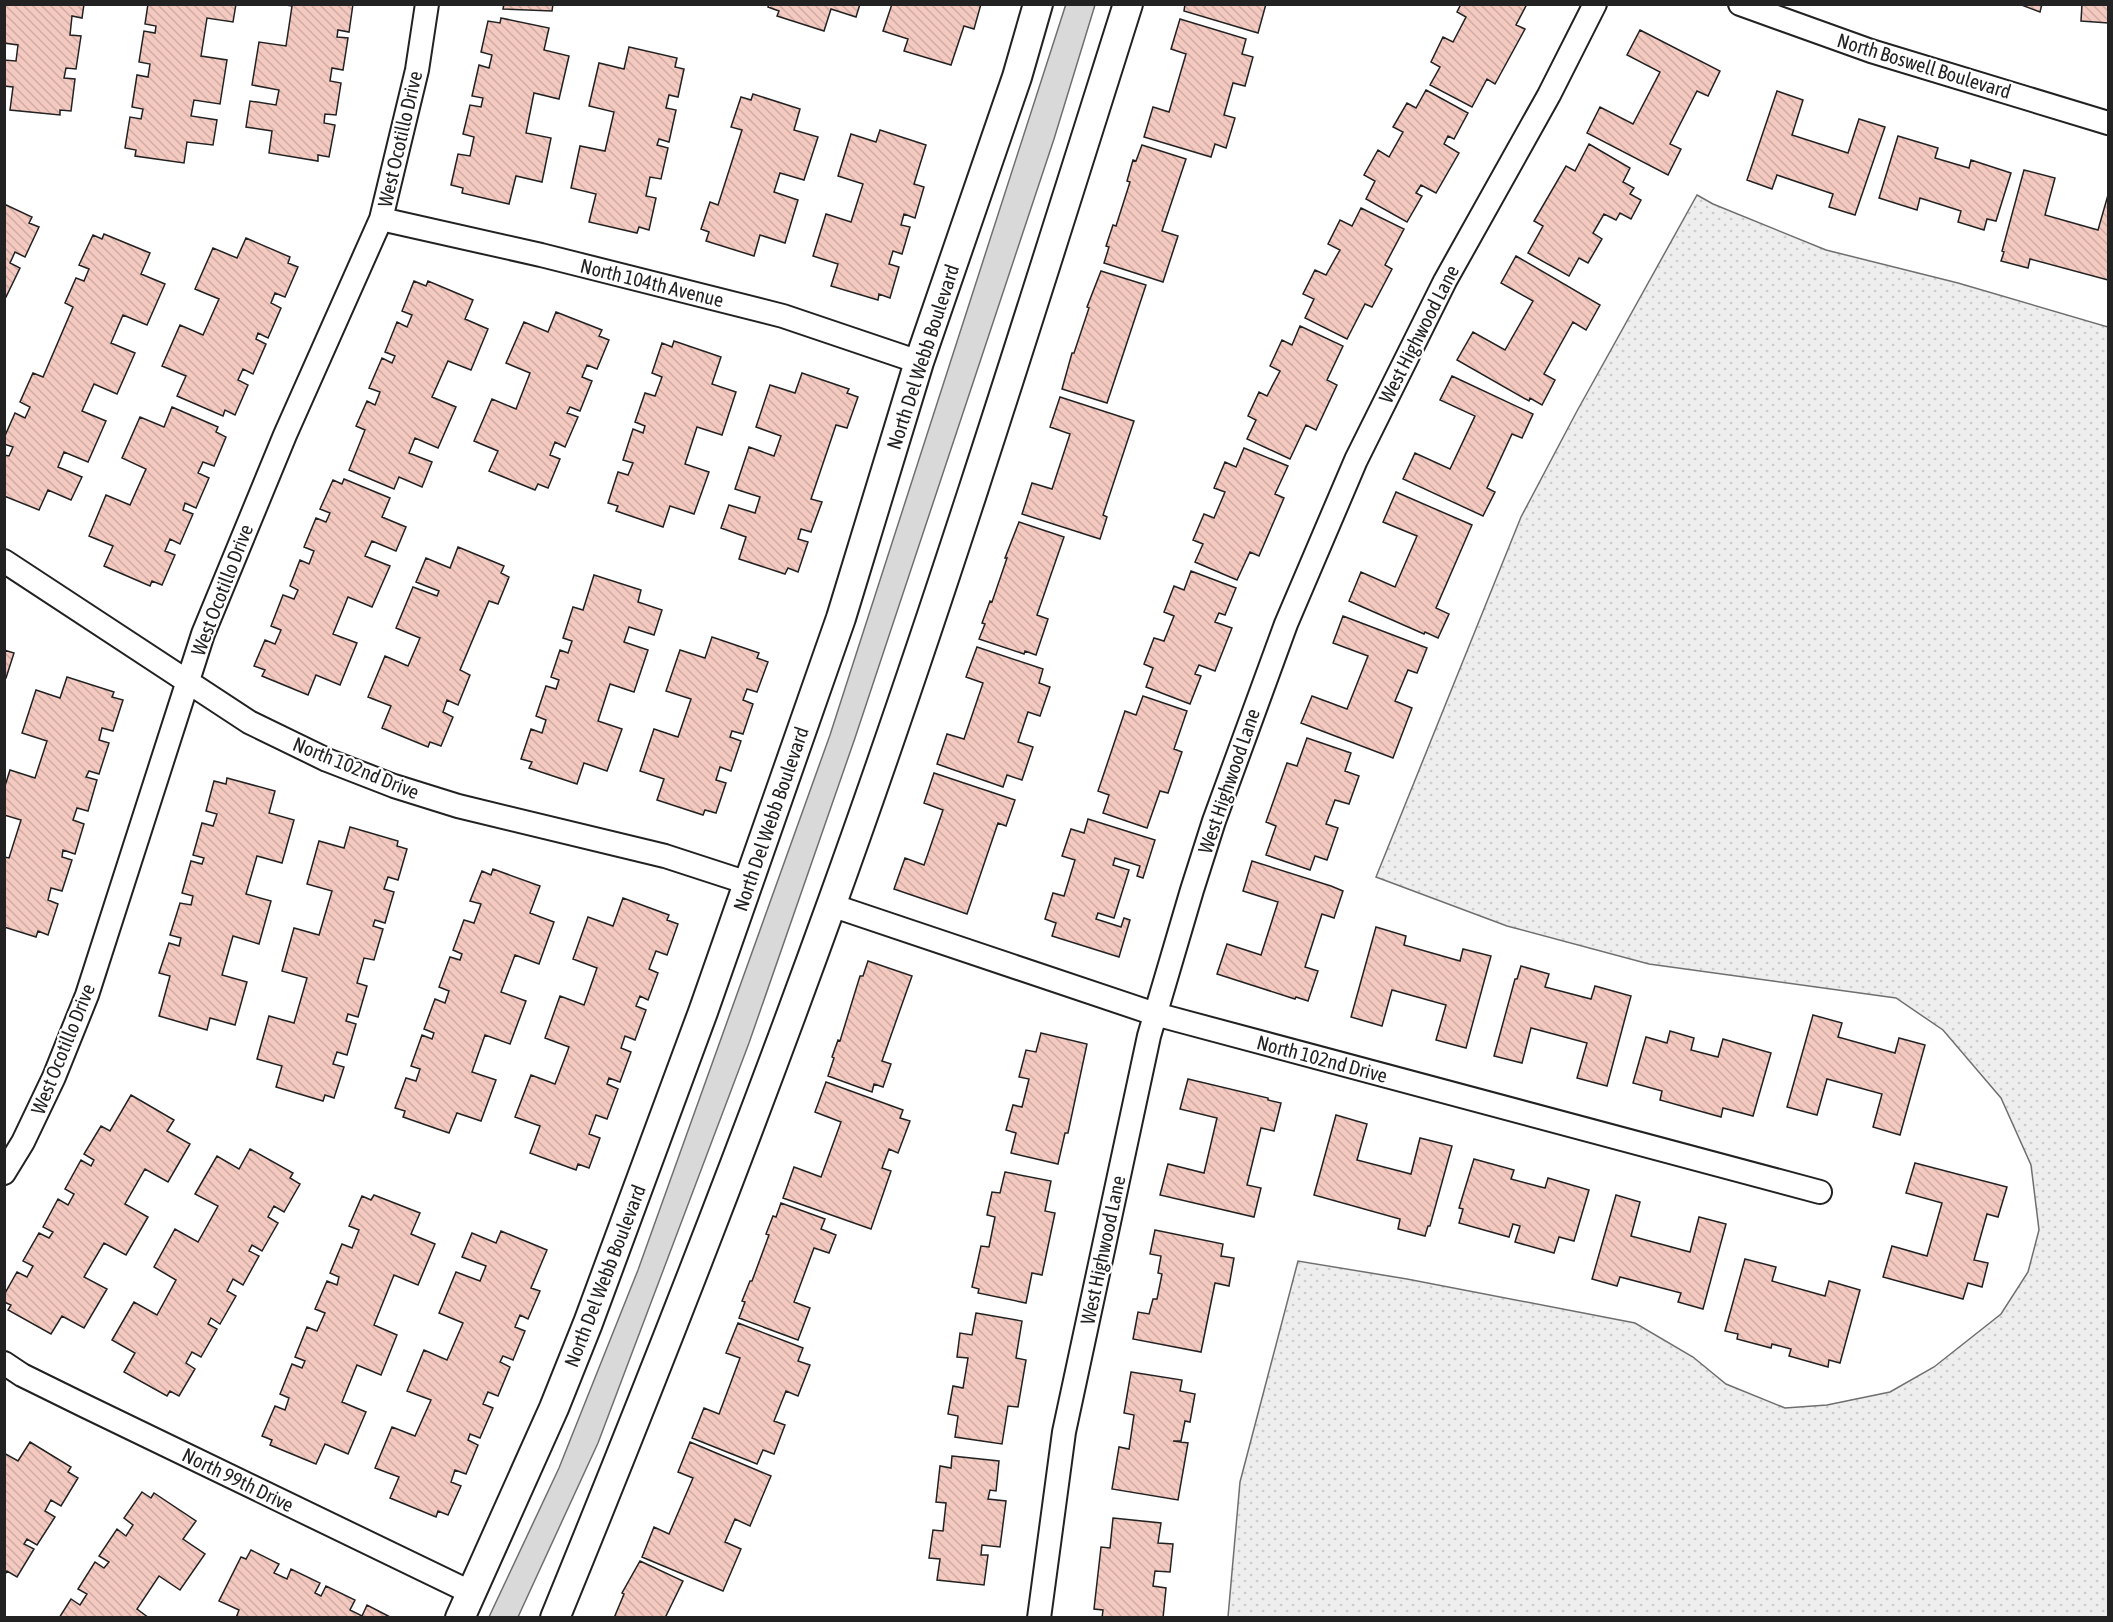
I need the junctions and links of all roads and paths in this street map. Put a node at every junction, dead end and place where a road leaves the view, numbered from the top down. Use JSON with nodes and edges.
{"nodes":[{"id":1,"x":427,"y":4,"type":"edge"},
{"id":2,"x":1038,"y":4,"type":"edge"},
{"id":3,"x":1128,"y":4,"type":"edge"},
{"id":4,"x":1595,"y":4,"type":"edge"},
{"id":5,"x":1740,"y":4,"type":"edge"},
{"id":6,"x":2109,"y":123,"type":"edge"},
{"id":7,"x":381,"y":219,"type":"junction"},
{"id":8,"x":919,"y":362,"type":"junction"},
{"id":9,"x":4,"y":561,"type":"edge"},
{"id":10,"x":188,"y":681,"type":"junction"},
{"id":11,"x":748,"y":883,"type":"junction"},
{"id":12,"x":831,"y":904,"type":"junction"},
{"id":13,"x":1155,"y":1014,"type":"junction"},
{"id":14,"x":4,"y":1173,"type":"edge"},
{"id":15,"x":1820,"y":1192,"type":"dead end"},
{"id":16,"x":4,"y":1363,"type":"edge"},
{"id":17,"x":466,"y":1605,"type":"edge"},
{"id":18,"x":555,"y":1617,"type":"edge"},
{"id":19,"x":1039,"y":1617,"type":"edge"}],
"edges":[{"from":1,"to":7,"type":"street","name":"West Ocotillo Drive"},
{"from":2,"to":8,"type":"street","name":"North Del Webb Boulevard"},
{"from":3,"to":12,"type":"street"},
{"from":4,"to":13,"type":"street","name":"West Highwood Lane"},
{"from":5,"to":6,"type":"street","name":"North Boswell Boulevard"},
{"from":7,"to":8,"type":"street","name":"North 104th Avenue"},
{"from":7,"to":10,"type":"street","name":"West Ocotillo Drive"},
{"from":8,"to":11,"type":"street","name":"North Del Webb Boulevard"},
{"from":9,"to":10,"type":"street","name":"North 102nd Drive"},
{"from":10,"to":11,"type":"street","name":"North 102nd Drive"},
{"from":10,"to":14,"type":"street","name":"West Ocotillo Drive"},
{"from":11,"to":17,"type":"street","name":"North Del Webb Boulevard"},
{"from":12,"to":13,"type":"street","name":"North 102nd Drive"},
{"from":12,"to":18,"type":"street"},
{"from":13,"to":15,"type":"street","name":"North 102nd Drive"},
{"from":13,"to":19,"type":"street","name":"West Highwood Lane"},
{"from":16,"to":17,"type":"street","name":"North 99th Drive"}]}
